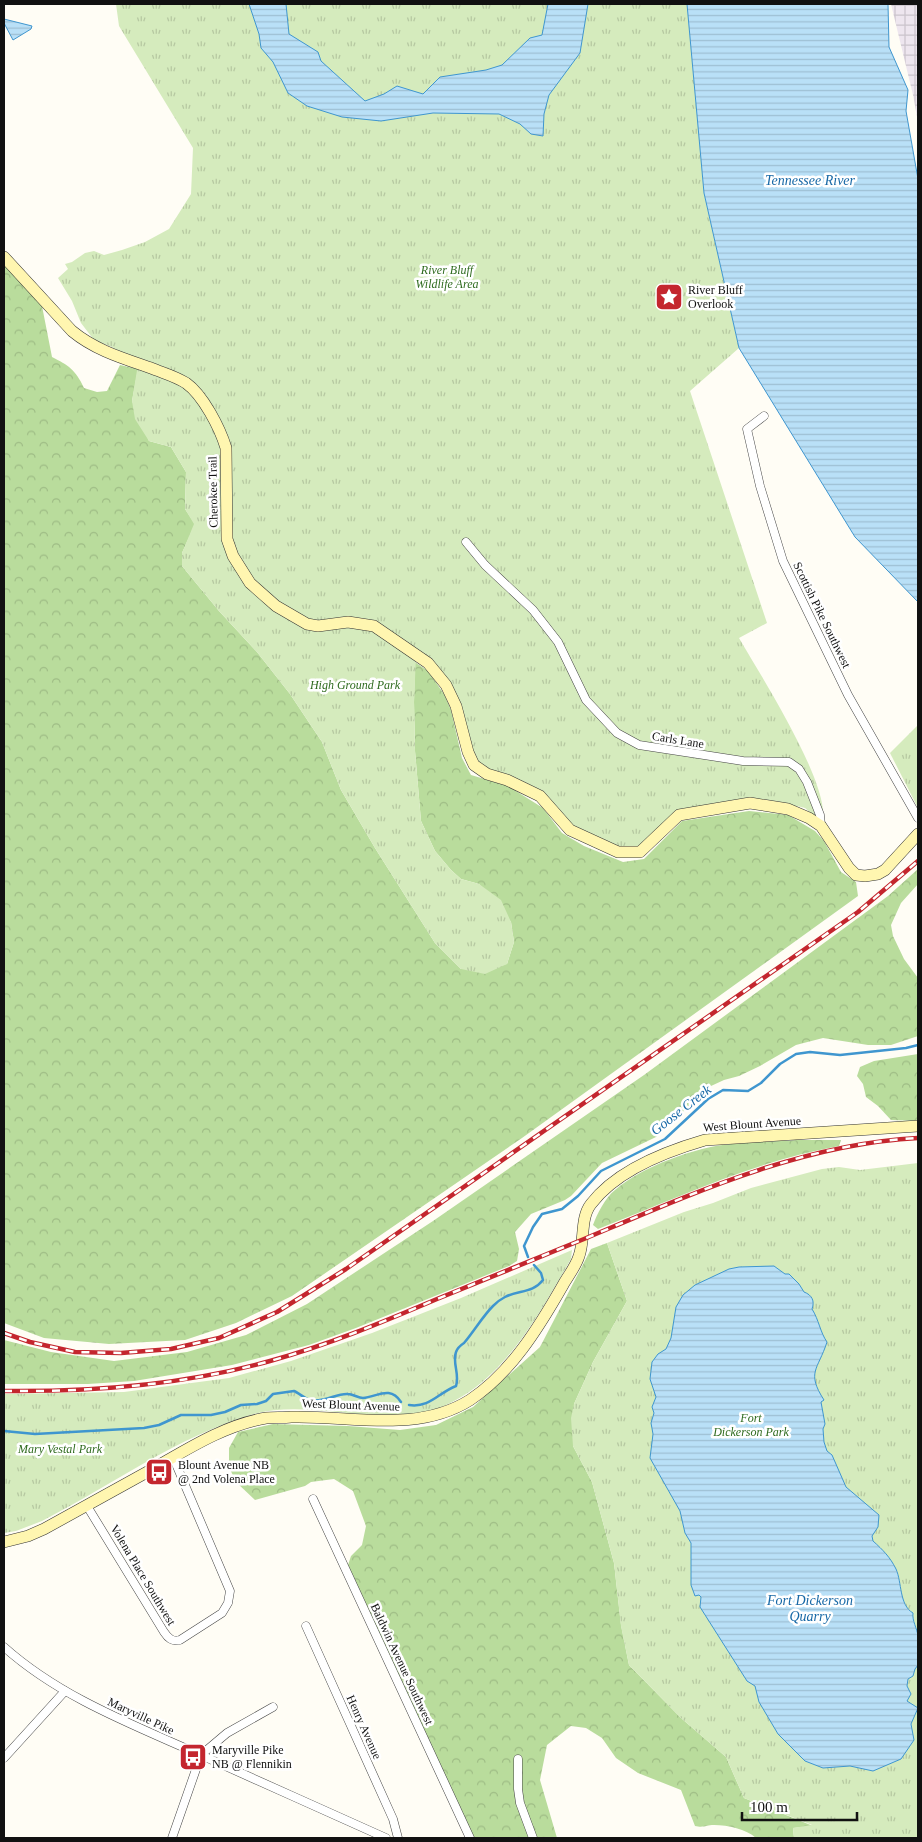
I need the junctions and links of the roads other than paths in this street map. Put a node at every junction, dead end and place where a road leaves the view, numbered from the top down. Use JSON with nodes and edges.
{"nodes":[{"id":1,"x":4,"y":257,"type":"edge"},
{"id":2,"x":764,"y":416,"type":"dead end"},
{"id":3,"x":466,"y":542,"type":"dead end"},
{"id":4,"x":918,"y":818,"type":"edge"},
{"id":5,"x":821,"y":826,"type":"junction"},
{"id":6,"x":918,"y":834,"type":"edge"},
{"id":7,"x":918,"y":1126,"type":"edge"},
{"id":8,"x":173,"y":1457,"type":"junction"},
{"id":9,"x":313,"y":1499,"type":"dead end"},
{"id":10,"x":87,"y":1506,"type":"junction"},
{"id":11,"x":4,"y":1542,"type":"edge"},
{"id":12,"x":306,"y":1626,"type":"dead end"},
{"id":13,"x":4,"y":1647,"type":"edge"},
{"id":14,"x":65,"y":1691,"type":"junction"},
{"id":15,"x":273,"y":1707,"type":"dead end"},
{"id":16,"x":201,"y":1755,"type":"junction"},
{"id":17,"x":4,"y":1758,"type":"edge"},
{"id":18,"x":518,"y":1759,"type":"dead end"},
{"id":19,"x":172,"y":1838,"type":"edge"},
{"id":20,"x":386,"y":1838,"type":"edge"},
{"id":21,"x":398,"y":1838,"type":"edge"},
{"id":22,"x":470,"y":1838,"type":"edge"},
{"id":23,"x":533,"y":1838,"type":"edge"}],
"edges":[{"from":1,"to":5,"type":"street","name":"Cherokee Trail"},
{"from":2,"to":4,"type":"street","name":"Scottish Pike Southwest"},
{"from":3,"to":5,"type":"street","name":"Carls Lane"},
{"from":5,"to":6,"type":"street","name":"Cherokee Trail"},
{"from":7,"to":8,"type":"street","name":"West Blount Avenue"},
{"from":8,"to":10,"type":"street","name":"West Blount Avenue"},
{"from":8,"to":10,"type":"street","name":"Volena Place Southwest"},
{"from":9,"to":22,"type":"street","name":"Baldwin Avenue Southwest"},
{"from":10,"to":11,"type":"street","name":"West Blount Avenue"},
{"from":12,"to":21,"type":"street","name":"Henry Avenue"},
{"from":13,"to":14,"type":"street","name":"Maryville Pike"},
{"from":14,"to":16,"type":"street","name":"Maryville Pike"},
{"from":14,"to":17,"type":"street"},
{"from":15,"to":16,"type":"street"},
{"from":16,"to":19,"type":"street"},
{"from":16,"to":20,"type":"street","name":"Maryville Pike"},
{"from":18,"to":23,"type":"street"}]}
